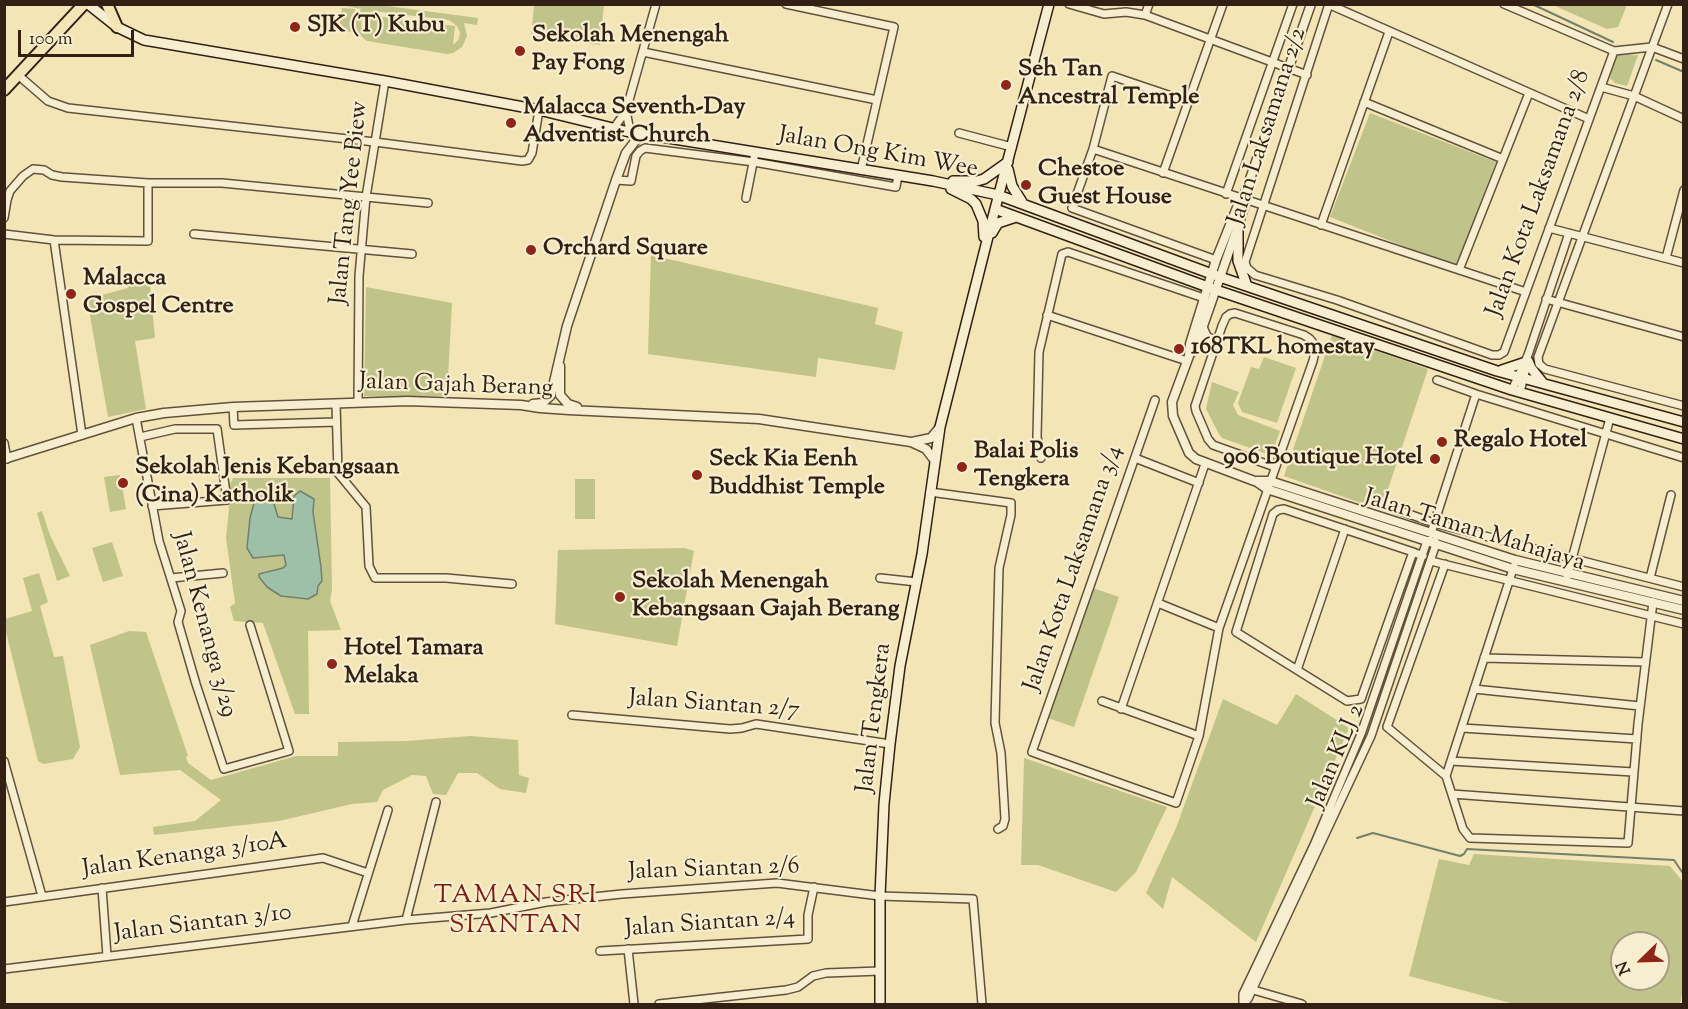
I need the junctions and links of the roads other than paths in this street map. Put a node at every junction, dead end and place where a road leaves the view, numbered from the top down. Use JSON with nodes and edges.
{"nodes":[{"id":1,"x":84,"y":4,"type":"edge"},
{"id":2,"x":88,"y":4,"type":"edge"},
{"id":3,"x":107,"y":4,"type":"edge"},
{"id":4,"x":656,"y":4,"type":"edge"},
{"id":5,"x":786,"y":4,"type":"edge"},
{"id":6,"x":1049,"y":4,"type":"edge"},
{"id":7,"x":1069,"y":4,"type":"edge"},
{"id":8,"x":1149,"y":4,"type":"edge"},
{"id":9,"x":1223,"y":4,"type":"edge"},
{"id":10,"x":1293,"y":4,"type":"edge"},
{"id":11,"x":1311,"y":4,"type":"edge"},
{"id":12,"x":1504,"y":4,"type":"edge"},
{"id":13,"x":1668,"y":4,"type":"edge"},
{"id":14,"x":1329,"y":5,"type":"edge"},
{"id":15,"x":1145,"y":15,"type":"junction"},
{"id":16,"x":117,"y":27,"type":"junction"},
{"id":17,"x":1389,"y":32,"type":"junction"},
{"id":18,"x":1210,"y":40,"type":"junction"},
{"id":19,"x":1652,"y":47,"type":"junction"},
{"id":20,"x":1614,"y":51,"type":"junction"},
{"id":21,"x":643,"y":52,"type":"junction"},
{"id":22,"x":1683,"y":59,"type":"edge"},
{"id":23,"x":1273,"y":62,"type":"junction"},
{"id":24,"x":1289,"y":68,"type":"junction"},
{"id":25,"x":18,"y":75,"type":"junction"},
{"id":26,"x":1307,"y":75,"type":"junction"},
{"id":27,"x":385,"y":81,"type":"junction"},
{"id":28,"x":1600,"y":87,"type":"junction"},
{"id":29,"x":4,"y":90,"type":"edge"},
{"id":30,"x":1529,"y":93,"type":"junction"},
{"id":31,"x":1634,"y":96,"type":"junction"},
{"id":32,"x":877,"y":100,"type":"junction"},
{"id":33,"x":1189,"y":102,"type":"junction"},
{"id":34,"x":1364,"y":102,"type":"junction"},
{"id":35,"x":539,"y":111,"type":"junction"},
{"id":36,"x":626,"y":111,"type":"junction"},
{"id":37,"x":1589,"y":119,"type":"junction"},
{"id":38,"x":1683,"y":119,"type":"edge"},
{"id":39,"x":614,"y":128,"type":"junction"},
{"id":40,"x":630,"y":131,"type":"junction"},
{"id":41,"x":645,"y":134,"type":"junction"},
{"id":42,"x":959,"y":134,"type":"dead end"},
{"id":43,"x":375,"y":142,"type":"junction"},
{"id":44,"x":1012,"y":147,"type":"junction"},
{"id":45,"x":1093,"y":149,"type":"junction"},
{"id":46,"x":755,"y":158,"type":"junction"},
{"id":47,"x":1503,"y":159,"type":"junction"},
{"id":48,"x":1008,"y":162,"type":"junction"},
{"id":49,"x":861,"y":170,"type":"junction"},
{"id":50,"x":1163,"y":173,"type":"junction"},
{"id":51,"x":898,"y":176,"type":"junction"},
{"id":52,"x":616,"y":180,"type":"junction"},
{"id":53,"x":933,"y":181,"type":"junction"},
{"id":54,"x":148,"y":183,"type":"junction"},
{"id":55,"x":1683,"y":190,"type":"edge"},
{"id":56,"x":1226,"y":194,"type":"junction"},
{"id":57,"x":998,"y":195,"type":"junction"},
{"id":58,"x":366,"y":197,"type":"junction"},
{"id":59,"x":746,"y":198,"type":"dead end"},
{"id":60,"x":1243,"y":199,"type":"junction"},
{"id":61,"x":1022,"y":202,"type":"junction"},
{"id":62,"x":428,"y":203,"type":"dead end"},
{"id":63,"x":1263,"y":205,"type":"junction"},
{"id":64,"x":994,"y":208,"type":"junction"},
{"id":65,"x":1018,"y":216,"type":"junction"},
{"id":66,"x":4,"y":218,"type":"edge"},
{"id":67,"x":1321,"y":225,"type":"junction"},
{"id":68,"x":1238,"y":226,"type":"junction"},
{"id":69,"x":1549,"y":228,"type":"junction"},
{"id":70,"x":1569,"y":232,"type":"junction"},
{"id":71,"x":4,"y":234,"type":"edge"},
{"id":72,"x":194,"y":234,"type":"dead end"},
{"id":73,"x":1582,"y":236,"type":"junction"},
{"id":74,"x":54,"y":240,"type":"junction"},
{"id":75,"x":985,"y":246,"type":"junction"},
{"id":76,"x":361,"y":248,"type":"junction"},
{"id":77,"x":412,"y":254,"type":"dead end"},
{"id":78,"x":1666,"y":258,"type":"junction"},
{"id":79,"x":1216,"y":260,"type":"junction"},
{"id":80,"x":1683,"y":262,"type":"edge"},
{"id":81,"x":1459,"y":270,"type":"junction"},
{"id":82,"x":1216,"y":275,"type":"junction"},
{"id":83,"x":1247,"y":286,"type":"junction"},
{"id":84,"x":1211,"y":289,"type":"junction"},
{"id":85,"x":1526,"y":292,"type":"junction"},
{"id":86,"x":1204,"y":298,"type":"junction"},
{"id":87,"x":1546,"y":299,"type":"junction"},
{"id":88,"x":1557,"y":303,"type":"junction"},
{"id":89,"x":1047,"y":315,"type":"junction"},
{"id":90,"x":1203,"y":327,"type":"junction"},
{"id":91,"x":1683,"y":337,"type":"edge"},
{"id":92,"x":1217,"y":342,"type":"junction"},
{"id":93,"x":1504,"y":352,"type":"joint"},
{"id":94,"x":1188,"y":358,"type":"junction"},
{"id":95,"x":559,"y":360,"type":"junction"},
{"id":96,"x":1526,"y":360,"type":"junction"},
{"id":97,"x":1497,"y":371,"type":"junction"},
{"id":98,"x":1521,"y":377,"type":"junction"},
{"id":99,"x":1437,"y":380,"type":"dead end"},
{"id":100,"x":1545,"y":385,"type":"junction"},
{"id":101,"x":1516,"y":391,"type":"junction"},
{"id":102,"x":1476,"y":394,"type":"junction"},
{"id":103,"x":1155,"y":400,"type":"dead end"},
{"id":104,"x":357,"y":402,"type":"junction"},
{"id":105,"x":336,"y":404,"type":"junction"},
{"id":106,"x":520,"y":405,"type":"junction"},
{"id":107,"x":1683,"y":406,"type":"edge"},
{"id":108,"x":233,"y":407,"type":"junction"},
{"id":109,"x":598,"y":411,"type":"junction"},
{"id":110,"x":136,"y":418,"type":"junction"},
{"id":111,"x":1610,"y":418,"type":"junction"},
{"id":112,"x":336,"y":422,"type":"junction"},
{"id":113,"x":1683,"y":422,"type":"edge"},
{"id":114,"x":940,"y":427,"type":"junction"},
{"id":115,"x":1606,"y":433,"type":"junction"},
{"id":116,"x":82,"y":435,"type":"junction"},
{"id":117,"x":140,"y":437,"type":"junction"},
{"id":118,"x":1683,"y":439,"type":"edge"},
{"id":119,"x":911,"y":442,"type":"junction"},
{"id":120,"x":4,"y":443,"type":"edge"},
{"id":121,"x":1041,"y":458,"type":"dead end"},
{"id":122,"x":1134,"y":458,"type":"junction"},
{"id":123,"x":1683,"y":458,"type":"edge"},
{"id":124,"x":6,"y":459,"type":"edge"},
{"id":125,"x":935,"y":461,"type":"junction"},
{"id":126,"x":1205,"y":464,"type":"junction"},
{"id":127,"x":1275,"y":467,"type":"junction"},
{"id":128,"x":1199,"y":483,"type":"junction"},
{"id":129,"x":1269,"y":485,"type":"junction"},
{"id":130,"x":930,"y":492,"type":"junction"},
{"id":131,"x":1671,"y":495,"type":"dead end"},
{"id":132,"x":152,"y":506,"type":"junction"},
{"id":133,"x":1395,"y":509,"type":"dead end"},
{"id":134,"x":1434,"y":523,"type":"junction"},
{"id":135,"x":1345,"y":530,"type":"junction"},
{"id":136,"x":1432,"y":539,"type":"junction"},
{"id":137,"x":1413,"y":552,"type":"junction"},
{"id":138,"x":1423,"y":556,"type":"junction"},
{"id":139,"x":1573,"y":558,"type":"junction"},
{"id":140,"x":1431,"y":561,"type":"junction"},
{"id":141,"x":1445,"y":564,"type":"junction"},
{"id":142,"x":1514,"y":565,"type":"junction"},
{"id":143,"x":223,"y":573,"type":"dead end"},
{"id":144,"x":1568,"y":577,"type":"junction"},
{"id":145,"x":171,"y":578,"type":"junction"},
{"id":146,"x":880,"y":578,"type":"dead end"},
{"id":147,"x":1650,"y":578,"type":"junction"},
{"id":148,"x":1509,"y":580,"type":"junction"},
{"id":149,"x":917,"y":582,"type":"junction"},
{"id":150,"x":512,"y":584,"type":"dead end"},
{"id":151,"x":1683,"y":587,"type":"edge"},
{"id":152,"x":1683,"y":601,"type":"edge"},
{"id":153,"x":1653,"y":602,"type":"junction"},
{"id":154,"x":1158,"y":603,"type":"junction"},
{"id":155,"x":1683,"y":610,"type":"edge"},
{"id":156,"x":1650,"y":616,"type":"junction"},
{"id":157,"x":1683,"y":624,"type":"edge"},
{"id":158,"x":250,"y":625,"type":"dead end"},
{"id":159,"x":1219,"y":628,"type":"junction"},
{"id":160,"x":1484,"y":658,"type":"junction"},
{"id":161,"x":1645,"y":662,"type":"junction"},
{"id":162,"x":1297,"y":670,"type":"junction"},
{"id":163,"x":1474,"y":689,"type":"junction"},
{"id":164,"x":1102,"y":701,"type":"dead end"},
{"id":165,"x":1640,"y":706,"type":"junction"},
{"id":166,"x":1121,"y":708,"type":"junction"},
{"id":167,"x":572,"y":715,"type":"dead end"},
{"id":168,"x":1462,"y":728,"type":"junction"},
{"id":169,"x":1199,"y":736,"type":"junction"},
{"id":170,"x":1637,"y":739,"type":"junction"},
{"id":171,"x":890,"y":744,"type":"junction"},
{"id":172,"x":4,"y":761,"type":"edge"},
{"id":173,"x":1451,"y":761,"type":"junction"},
{"id":174,"x":1633,"y":772,"type":"junction"},
{"id":175,"x":1446,"y":776,"type":"junction"},
{"id":176,"x":1452,"y":794,"type":"junction"},
{"id":177,"x":436,"y":802,"type":"dead end"},
{"id":178,"x":1630,"y":806,"type":"junction"},
{"id":179,"x":388,"y":810,"type":"dead end"},
{"id":180,"x":1683,"y":811,"type":"edge"},
{"id":181,"x":998,"y":830,"type":"dead end"},
{"id":182,"x":1317,"y":846,"type":"junction"},
{"id":183,"x":368,"y":873,"type":"junction"},
{"id":184,"x":814,"y":887,"type":"junction"},
{"id":185,"x":102,"y":888,"type":"junction"},
{"id":186,"x":42,"y":896,"type":"junction"},
{"id":187,"x":880,"y":896,"type":"junction"},
{"id":188,"x":4,"y":902,"type":"edge"},
{"id":189,"x":406,"y":920,"type":"junction"},
{"id":190,"x":352,"y":926,"type":"junction"},
{"id":191,"x":628,"y":949,"type":"junction"},
{"id":192,"x":600,"y":951,"type":"dead end"},
{"id":193,"x":107,"y":956,"type":"junction"},
{"id":194,"x":4,"y":969,"type":"edge"},
{"id":195,"x":880,"y":971,"type":"junction"},
{"id":196,"x":1249,"y":989,"type":"junction"},
{"id":197,"x":1243,"y":1004,"type":"edge"},
{"id":198,"x":634,"y":1005,"type":"edge"},
{"id":199,"x":659,"y":1005,"type":"edge"},
{"id":200,"x":880,"y":1005,"type":"edge"},
{"id":201,"x":982,"y":1005,"type":"edge"},
{"id":202,"x":1302,"y":1005,"type":"edge"}],
"edges":[{"from":1,"to":25,"type":"main road"},
{"from":2,"to":16,"type":"main road","name":"Jalan Ong Kim Wee"},
{"from":3,"to":16,"type":"main road"},
{"from":4,"to":21,"type":"street"},
{"from":5,"to":32,"type":"street"},
{"from":6,"to":44,"type":"main road","name":"Jalan Tengkera"},
{"from":7,"to":15,"type":"street"},
{"from":8,"to":15,"type":"street"},
{"from":9,"to":18,"type":"street"},
{"from":10,"to":23,"type":"street"},
{"from":11,"to":24,"type":"street"},
{"from":12,"to":20,"type":"street"},
{"from":13,"to":19,"type":"street"},
{"from":14,"to":17,"type":"street"},
{"from":14,"to":26,"type":"street","name":"Jalan Laksamana 2/2"},
{"from":15,"to":18,"type":"street"},
{"from":16,"to":27,"type":"main road","name":"Jalan Ong Kim Wee"},
{"from":17,"to":30,"type":"street"},
{"from":17,"to":34,"type":"street"},
{"from":18,"to":23,"type":"street"},
{"from":18,"to":33,"type":"street"},
{"from":19,"to":20,"type":"street"},
{"from":19,"to":22,"type":"street"},
{"from":19,"to":31,"type":"street"},
{"from":20,"to":28,"type":"street","name":"Jalan Kota Laksamana 2/8"},
{"from":21,"to":32,"type":"street"},
{"from":21,"to":36,"type":"street"},
{"from":23,"to":24,"type":"street"},
{"from":23,"to":56,"type":"street"},
{"from":24,"to":26,"type":"street"},
{"from":24,"to":60,"type":"street"},
{"from":25,"to":29,"type":"main road"},
{"from":25,"to":43,"type":"street"},
{"from":26,"to":63,"type":"street","name":"Jalan Laksamana 2/2"},
{"from":27,"to":35,"type":"main road","name":"Jalan Ong Kim Wee"},
{"from":27,"to":43,"type":"street","name":"Jalan Tang Yee Biew"},
{"from":28,"to":31,"type":"street"},
{"from":28,"to":37,"type":"street","name":"Jalan Kota Laksamana 2/8"},
{"from":30,"to":37,"type":"street"},
{"from":30,"to":47,"type":"street"},
{"from":31,"to":38,"type":"street"},
{"from":31,"to":73,"type":"street"},
{"from":32,"to":49,"type":"street"},
{"from":33,"to":45,"type":"street"},
{"from":33,"to":50,"type":"street"},
{"from":34,"to":47,"type":"street"},
{"from":34,"to":67,"type":"street"},
{"from":35,"to":39,"type":"main road","name":"Jalan Ong Kim Wee"},
{"from":35,"to":43,"type":"street"},
{"from":36,"to":39,"type":"street"},
{"from":36,"to":40,"type":"street"},
{"from":37,"to":69,"type":"street","name":"Jalan Kota Laksamana 2/8"},
{"from":39,"to":40,"type":"main road","name":"Jalan Ong Kim Wee"},
{"from":40,"to":41,"type":"main road","name":"Jalan Ong Kim Wee"},
{"from":41,"to":46,"type":"main road","name":"Jalan Ong Kim Wee"},
{"from":41,"to":52,"type":"street"},
{"from":42,"to":44,"type":"street"},
{"from":43,"to":58,"type":"street","name":"Jalan Tang Yee Biew"},
{"from":44,"to":48,"type":"main road","name":"Jalan Tengkera"},
{"from":45,"to":50,"type":"street"},
{"from":45,"to":79,"type":"street"},
{"from":46,"to":49,"type":"main road","name":"Jalan Ong Kim Wee"},
{"from":46,"to":51,"type":"street"},
{"from":46,"to":52,"type":"street"},
{"from":46,"to":59,"type":"street"},
{"from":47,"to":81,"type":"street"},
{"from":48,"to":53,"type":"main road"},
{"from":48,"to":57,"type":"main road","name":"Jalan Tengkera"},
{"from":48,"to":61,"type":"main road"},
{"from":49,"to":51,"type":"main road","name":"Jalan Ong Kim Wee"},
{"from":50,"to":56,"type":"street"},
{"from":51,"to":53,"type":"main road","name":"Jalan Ong Kim Wee"},
{"from":52,"to":95,"type":"street"},
{"from":53,"to":57,"type":"main road","name":"Jalan Ong Kim Wee"},
{"from":53,"to":75,"type":"main road"},
{"from":54,"to":58,"type":"street"},
{"from":54,"to":66,"type":"street"},
{"from":54,"to":74,"type":"street"},
{"from":55,"to":78,"type":"street"},
{"from":56,"to":60,"type":"street"},
{"from":57,"to":61,"type":"main road","name":"Jalan Ong Kim Wee"},
{"from":57,"to":64,"type":"main road","name":"Jalan Tengkera"},
{"from":58,"to":62,"type":"street"},
{"from":58,"to":76,"type":"street","name":"Jalan Tang Yee Biew"},
{"from":60,"to":63,"type":"street"},
{"from":60,"to":68,"type":"street"},
{"from":60,"to":79,"type":"street"},
{"from":61,"to":82,"type":"main road","name":"Jalan Ong Kim Wee"},
{"from":63,"to":67,"type":"street"},
{"from":63,"to":93,"type":"street","name":"Jalan Laksamana 2/2"},
{"from":64,"to":65,"type":"main road"},
{"from":64,"to":75,"type":"main road","name":"Jalan Tengkera"},
{"from":65,"to":75,"type":"main road"},
{"from":65,"to":84,"type":"main road"},
{"from":67,"to":81,"type":"street"},
{"from":68,"to":82,"type":"street"},
{"from":68,"to":83,"type":"main road"},
{"from":69,"to":70,"type":"street"},
{"from":69,"to":85,"type":"street","name":"Jalan Kota Laksamana 2/8"},
{"from":70,"to":73,"type":"street"},
{"from":70,"to":87,"type":"street"},
{"from":71,"to":74,"type":"street"},
{"from":72,"to":76,"type":"street"},
{"from":73,"to":78,"type":"street"},
{"from":73,"to":88,"type":"street"},
{"from":74,"to":116,"type":"street"},
{"from":75,"to":114,"type":"main road","name":"Jalan Tengkera"},
{"from":76,"to":77,"type":"street"},
{"from":76,"to":104,"type":"street","name":"Jalan Tang Yee Biew"},
{"from":78,"to":80,"type":"street"},
{"from":79,"to":82,"type":"street"},
{"from":81,"to":85,"type":"street"},
{"from":82,"to":83,"type":"main road","name":"Jalan Ong Kim Wee"},
{"from":82,"to":84,"type":"street"},
{"from":83,"to":97,"type":"main road","name":"Jalan Ong Kim Wee"},
{"from":84,"to":86,"type":"street","name":"Jalan Taman Mahajaya"},
{"from":84,"to":90,"type":"street","name":"Jalan Taman Mahajaya"},
{"from":84,"to":101,"type":"main road"},
{"from":85,"to":93,"type":"street","name":"Jalan Kota Laksamana 2/8"},
{"from":86,"to":89,"type":"street"},
{"from":86,"to":94,"type":"street","name":"Jalan Taman Mahajaya"},
{"from":87,"to":88,"type":"street"},
{"from":87,"to":96,"type":"street"},
{"from":88,"to":91,"type":"street"},
{"from":88,"to":107,"type":"street"},
{"from":89,"to":94,"type":"street"},
{"from":89,"to":121,"type":"street"},
{"from":90,"to":92,"type":"street"},
{"from":90,"to":94,"type":"street","name":"Jalan Taman Mahajaya"},
{"from":92,"to":127,"type":"street"},
{"from":92,"to":127,"type":"street"},
{"from":94,"to":126,"type":"street","name":"Jalan Taman Mahajaya"},
{"from":95,"to":106,"type":"street"},
{"from":95,"to":109,"type":"street"},
{"from":96,"to":97,"type":"main road"},
{"from":96,"to":98,"type":"street"},
{"from":96,"to":100,"type":"main road"},
{"from":97,"to":98,"type":"main road","name":"Jalan Ong Kim Wee"},
{"from":98,"to":100,"type":"main road","name":"Jalan Ong Kim Wee"},
{"from":98,"to":101,"type":"street"},
{"from":99,"to":102,"type":"street"},
{"from":100,"to":113,"type":"main road","name":"Jalan Ong Kim Wee"},
{"from":101,"to":111,"type":"main road"},
{"from":102,"to":115,"type":"street"},
{"from":102,"to":134,"type":"street"},
{"from":103,"to":122,"type":"street","name":"Jalan Kota Laksamana 3/4"},
{"from":104,"to":105,"type":"street","name":"Jalan Gajah Berang"},
{"from":104,"to":106,"type":"street","name":"Jalan Gajah Berang"},
{"from":105,"to":108,"type":"street","name":"Jalan Gajah Berang"},
{"from":105,"to":112,"type":"street"},
{"from":106,"to":109,"type":"street","name":"Jalan Gajah Berang"},
{"from":108,"to":110,"type":"street","name":"Jalan Gajah Berang"},
{"from":108,"to":112,"type":"street"},
{"from":109,"to":119,"type":"street","name":"Jalan Gajah Berang"},
{"from":110,"to":116,"type":"street","name":"Jalan Gajah Berang"},
{"from":110,"to":117,"type":"street","name":"Jalan Kenanga 3/29"},
{"from":111,"to":115,"type":"street"},
{"from":111,"to":118,"type":"main road"},
{"from":112,"to":150,"type":"street"},
{"from":114,"to":119,"type":"street"},
{"from":114,"to":125,"type":"main road","name":"Jalan Tengkera"},
{"from":115,"to":123,"type":"street"},
{"from":115,"to":139,"type":"street"},
{"from":116,"to":124,"type":"street","name":"Jalan Gajah Berang"},
{"from":117,"to":132,"type":"street","name":"Jalan Kenanga 3/29"},
{"from":117,"to":132,"type":"street"},
{"from":119,"to":125,"type":"street","name":"Jalan Gajah Berang"},
{"from":120,"to":124,"type":"street"},
{"from":122,"to":128,"type":"street"},
{"from":122,"to":169,"type":"street","name":"Jalan Kota Laksamana 3/4"},
{"from":125,"to":130,"type":"main road","name":"Jalan Tengkera"},
{"from":126,"to":128,"type":"street"},
{"from":126,"to":129,"type":"street","name":"Jalan Taman Mahajaya"},
{"from":127,"to":129,"type":"street"},
{"from":128,"to":154,"type":"street"},
{"from":129,"to":136,"type":"street","name":"Jalan Taman Mahajaya"},
{"from":129,"to":136,"type":"street","name":"Jalan Taman Mahajaya"},
{"from":129,"to":159,"type":"street"},
{"from":130,"to":149,"type":"main road","name":"Jalan Tengkera"},
{"from":130,"to":181,"type":"street"},
{"from":131,"to":147,"type":"street"},
{"from":132,"to":145,"type":"street","name":"Jalan Kenanga 3/29"},
{"from":133,"to":134,"type":"street"},
{"from":134,"to":136,"type":"street"},
{"from":134,"to":139,"type":"street"},
{"from":135,"to":137,"type":"street"},
{"from":135,"to":162,"type":"street"},
{"from":135,"to":162,"type":"street"},
{"from":136,"to":138,"type":"street","name":"Jalan KLJ 2"},
{"from":136,"to":140,"type":"street","name":"Jalan KLJ 2"},
{"from":136,"to":142,"type":"street","name":"Jalan Taman Mahajaya"},
{"from":136,"to":142,"type":"street","name":"Jalan Taman Mahajaya"},
{"from":137,"to":138,"type":"street"},
{"from":137,"to":162,"type":"street"},
{"from":138,"to":182,"type":"street","name":"Jalan KLJ 2"},
{"from":139,"to":144,"type":"street"},
{"from":139,"to":147,"type":"street"},
{"from":140,"to":141,"type":"street"},
{"from":140,"to":182,"type":"street","name":"Jalan KLJ 2"},
{"from":141,"to":148,"type":"street"},
{"from":141,"to":175,"type":"street"},
{"from":142,"to":144,"type":"street","name":"Jalan Taman Mahajaya"},
{"from":142,"to":148,"type":"street"},
{"from":143,"to":145,"type":"street"},
{"from":144,"to":152,"type":"street","name":"Jalan Taman Mahajaya"},
{"from":144,"to":153,"type":"street","name":"Jalan Taman Mahajaya"},
{"from":145,"to":158,"type":"street","name":"Jalan Kenanga 3/29"},
{"from":146,"to":149,"type":"street"},
{"from":147,"to":151,"type":"street"},
{"from":148,"to":156,"type":"street"},
{"from":148,"to":160,"type":"street"},
{"from":149,"to":171,"type":"main road","name":"Jalan Tengkera"},
{"from":153,"to":155,"type":"street","name":"Jalan Taman Mahajaya"},
{"from":153,"to":156,"type":"street"},
{"from":154,"to":159,"type":"street"},
{"from":154,"to":166,"type":"street"},
{"from":156,"to":157,"type":"street"},
{"from":156,"to":161,"type":"street"},
{"from":159,"to":169,"type":"street"},
{"from":160,"to":161,"type":"street"},
{"from":160,"to":163,"type":"street"},
{"from":161,"to":165,"type":"street"},
{"from":163,"to":165,"type":"street"},
{"from":163,"to":168,"type":"street"},
{"from":164,"to":166,"type":"street"},
{"from":165,"to":170,"type":"street"},
{"from":166,"to":169,"type":"street"},
{"from":167,"to":171,"type":"street","name":"Jalan Siantan 2/7"},
{"from":168,"to":170,"type":"street"},
{"from":168,"to":173,"type":"street"},
{"from":170,"to":174,"type":"street"},
{"from":171,"to":187,"type":"main road","name":"Jalan Tengkera"},
{"from":172,"to":186,"type":"street"},
{"from":173,"to":174,"type":"street"},
{"from":173,"to":175,"type":"street"},
{"from":174,"to":178,"type":"street"},
{"from":175,"to":176,"type":"street"},
{"from":176,"to":178,"type":"street"},
{"from":176,"to":178,"type":"street"},
{"from":177,"to":189,"type":"street"},
{"from":178,"to":180,"type":"street"},
{"from":179,"to":183,"type":"street"},
{"from":182,"to":196,"type":"street","name":"Jalan KLJ 2"},
{"from":183,"to":185,"type":"street","name":"Jalan Kenanga 3/10A"},
{"from":183,"to":190,"type":"street"},
{"from":184,"to":187,"type":"street","name":"Jalan Siantan 2/6"},
{"from":184,"to":189,"type":"street","name":"Jalan Siantan 2/6"},
{"from":184,"to":191,"type":"street","name":"Jalan Siantan 2/4"},
{"from":185,"to":186,"type":"street","name":"Jalan Kenanga 3/10A"},
{"from":185,"to":193,"type":"street"},
{"from":186,"to":188,"type":"street","name":"Jalan Kenanga 3/10A"},
{"from":187,"to":195,"type":"main road","name":"Jalan Tengkera"},
{"from":187,"to":201,"type":"street","name":"Jalan Siantan 2/6"},
{"from":189,"to":190,"type":"street","name":"Jalan Siantan 3/10"},
{"from":190,"to":193,"type":"street","name":"Jalan Siantan 3/10"},
{"from":191,"to":192,"type":"street","name":"Jalan Siantan 2/4"},
{"from":191,"to":198,"type":"street"},
{"from":193,"to":194,"type":"street","name":"Jalan Siantan 3/10"},
{"from":195,"to":199,"type":"street"},
{"from":195,"to":200,"type":"main road","name":"Jalan Tengkera"},
{"from":196,"to":197,"type":"street","name":"Jalan KLJ 2"},
{"from":196,"to":202,"type":"street"}]}
